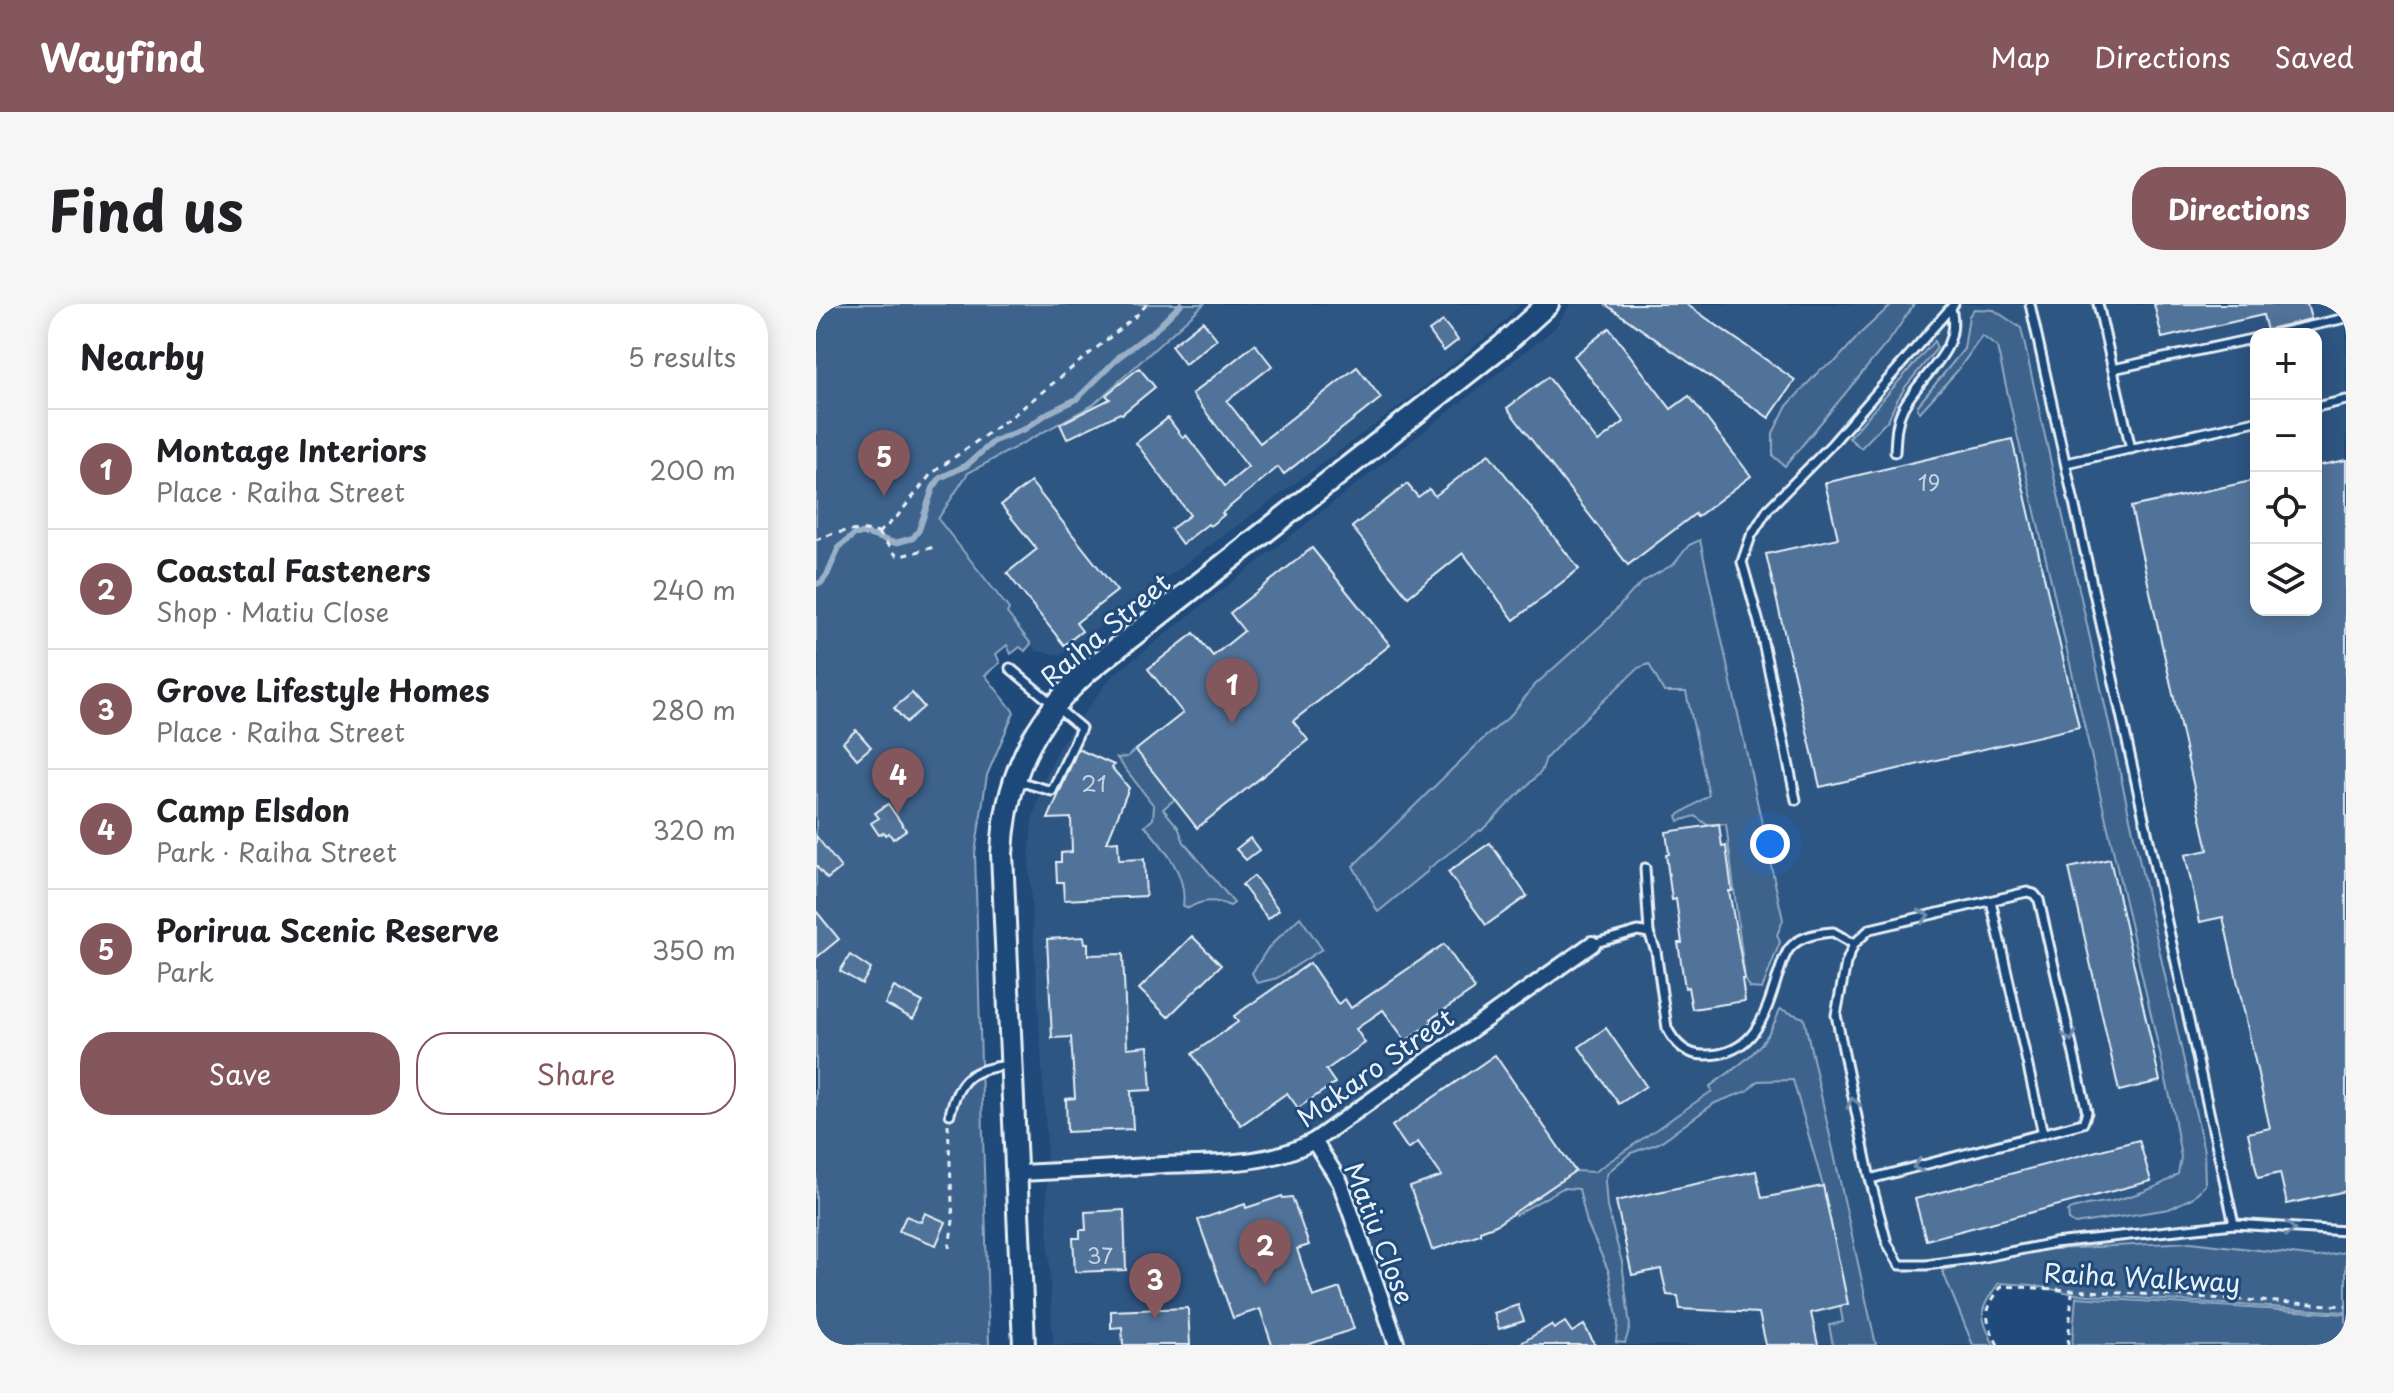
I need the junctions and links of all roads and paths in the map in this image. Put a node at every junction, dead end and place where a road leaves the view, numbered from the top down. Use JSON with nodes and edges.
{"nodes":[{"id":1,"x":1147,"y":304,"type":"edge"},
{"id":2,"x":1548,"y":304,"type":"edge"},
{"id":3,"x":2030,"y":304,"type":"edge"},
{"id":4,"x":2098,"y":304,"type":"edge"},
{"id":5,"x":1953,"y":306,"type":"edge"},
{"id":6,"x":2346,"y":318,"type":"edge"},
{"id":7,"x":2301,"y":328,"type":"edge"},
{"id":8,"x":2250,"y":339,"type":"edge"},
{"id":9,"x":2113,"y":369,"type":"junction"},
{"id":10,"x":2346,"y":400,"type":"edge"},
{"id":11,"x":2322,"y":406,"type":"edge"},
{"id":12,"x":2250,"y":422,"type":"edge"},
{"id":13,"x":2131,"y":449,"type":"junction"},
{"id":14,"x":1895,"y":452,"type":"dead end"},
{"id":15,"x":2066,"y":463,"type":"junction"},
{"id":16,"x":878,"y":533,"type":"junction"},
{"id":17,"x":816,"y":540,"type":"edge"},
{"id":18,"x":934,"y":547,"type":"dead end"},
{"id":19,"x":1010,"y":668,"type":"dead end"},
{"id":20,"x":1054,"y":706,"type":"junction"},
{"id":21,"x":1014,"y":780,"type":"junction"},
{"id":22,"x":1796,"y":800,"type":"dead end"},
{"id":23,"x":1645,"y":868,"type":"dead end"},
{"id":24,"x":1991,"y":901,"type":"junction"},
{"id":25,"x":1649,"y":933,"type":"junction"},
{"id":26,"x":1592,"y":944,"type":"joint"},
{"id":27,"x":1854,"y":944,"type":"junction"},
{"id":28,"x":1012,"y":1065,"type":"junction"},
{"id":29,"x":950,"y":1114,"type":"joint"},
{"id":30,"x":2043,"y":1134,"type":"junction"},
{"id":31,"x":1314,"y":1141,"type":"junction"},
{"id":32,"x":1017,"y":1173,"type":"junction"},
{"id":33,"x":1870,"y":1179,"type":"junction"},
{"id":34,"x":2234,"y":1224,"type":"junction"},
{"id":35,"x":2346,"y":1231,"type":"edge"},
{"id":36,"x":949,"y":1248,"type":"dead end"},
{"id":37,"x":2072,"y":1292,"type":"junction"},
{"id":38,"x":2346,"y":1306,"type":"edge"},
{"id":39,"x":1024,"y":1345,"type":"edge"},
{"id":40,"x":1397,"y":1345,"type":"edge"},
{"id":41,"x":1998,"y":1345,"type":"edge"},
{"id":42,"x":2068,"y":1345,"type":"edge"}],
"edges":[{"from":1,"to":16,"type":"path"},
{"from":2,"to":20,"type":"main road","name":"Raiha Street"},
{"from":3,"to":15,"type":"lane"},
{"from":4,"to":9,"type":"lane"},
{"from":5,"to":14,"type":"lane"},
{"from":5,"to":22,"type":"lane"},
{"from":6,"to":7,"type":"lane"},
{"from":8,"to":9,"type":"lane"},
{"from":9,"to":13,"type":"lane"},
{"from":10,"to":11,"type":"lane"},
{"from":12,"to":13,"type":"lane"},
{"from":13,"to":15,"type":"lane"},
{"from":15,"to":34,"type":"lane"},
{"from":16,"to":17,"type":"path"},
{"from":16,"to":18,"type":"path"},
{"from":19,"to":20,"type":"lane"},
{"from":20,"to":21,"type":"main road","name":"Raiha Street"},
{"from":20,"to":21,"type":"lane"},
{"from":21,"to":28,"type":"main road","name":"Raiha Street"},
{"from":23,"to":25,"type":"lane"},
{"from":27,"to":24,"type":"lane","one_way":true},
{"from":24,"to":30,"type":"lane"},
{"from":24,"to":30,"type":"lane","one_way":true},
{"from":25,"to":26,"type":"lane"},
{"from":25,"to":27,"type":"lane"},
{"from":26,"to":31,"type":"street","name":"Makaro Street"},
{"from":33,"to":27,"type":"lane","one_way":true},
{"from":28,"to":29,"type":"lane"},
{"from":28,"to":32,"type":"main road","name":"Raiha Street"},
{"from":29,"to":36,"type":"path"},
{"from":30,"to":33,"type":"lane","one_way":true},
{"from":31,"to":32,"type":"street","name":"Makaro Street"},
{"from":31,"to":40,"type":"street","name":"Matiu Close"},
{"from":32,"to":39,"type":"main road","name":"Raiha Street"},
{"from":33,"to":34,"type":"lane"},
{"from":34,"to":35,"type":"lane","one_way":true},
{"from":37,"to":38,"type":"path","name":"Raiha Walkway"},
{"from":37,"to":41,"type":"path","name":"Raiha Walkway"},
{"from":37,"to":42,"type":"path"}]}
